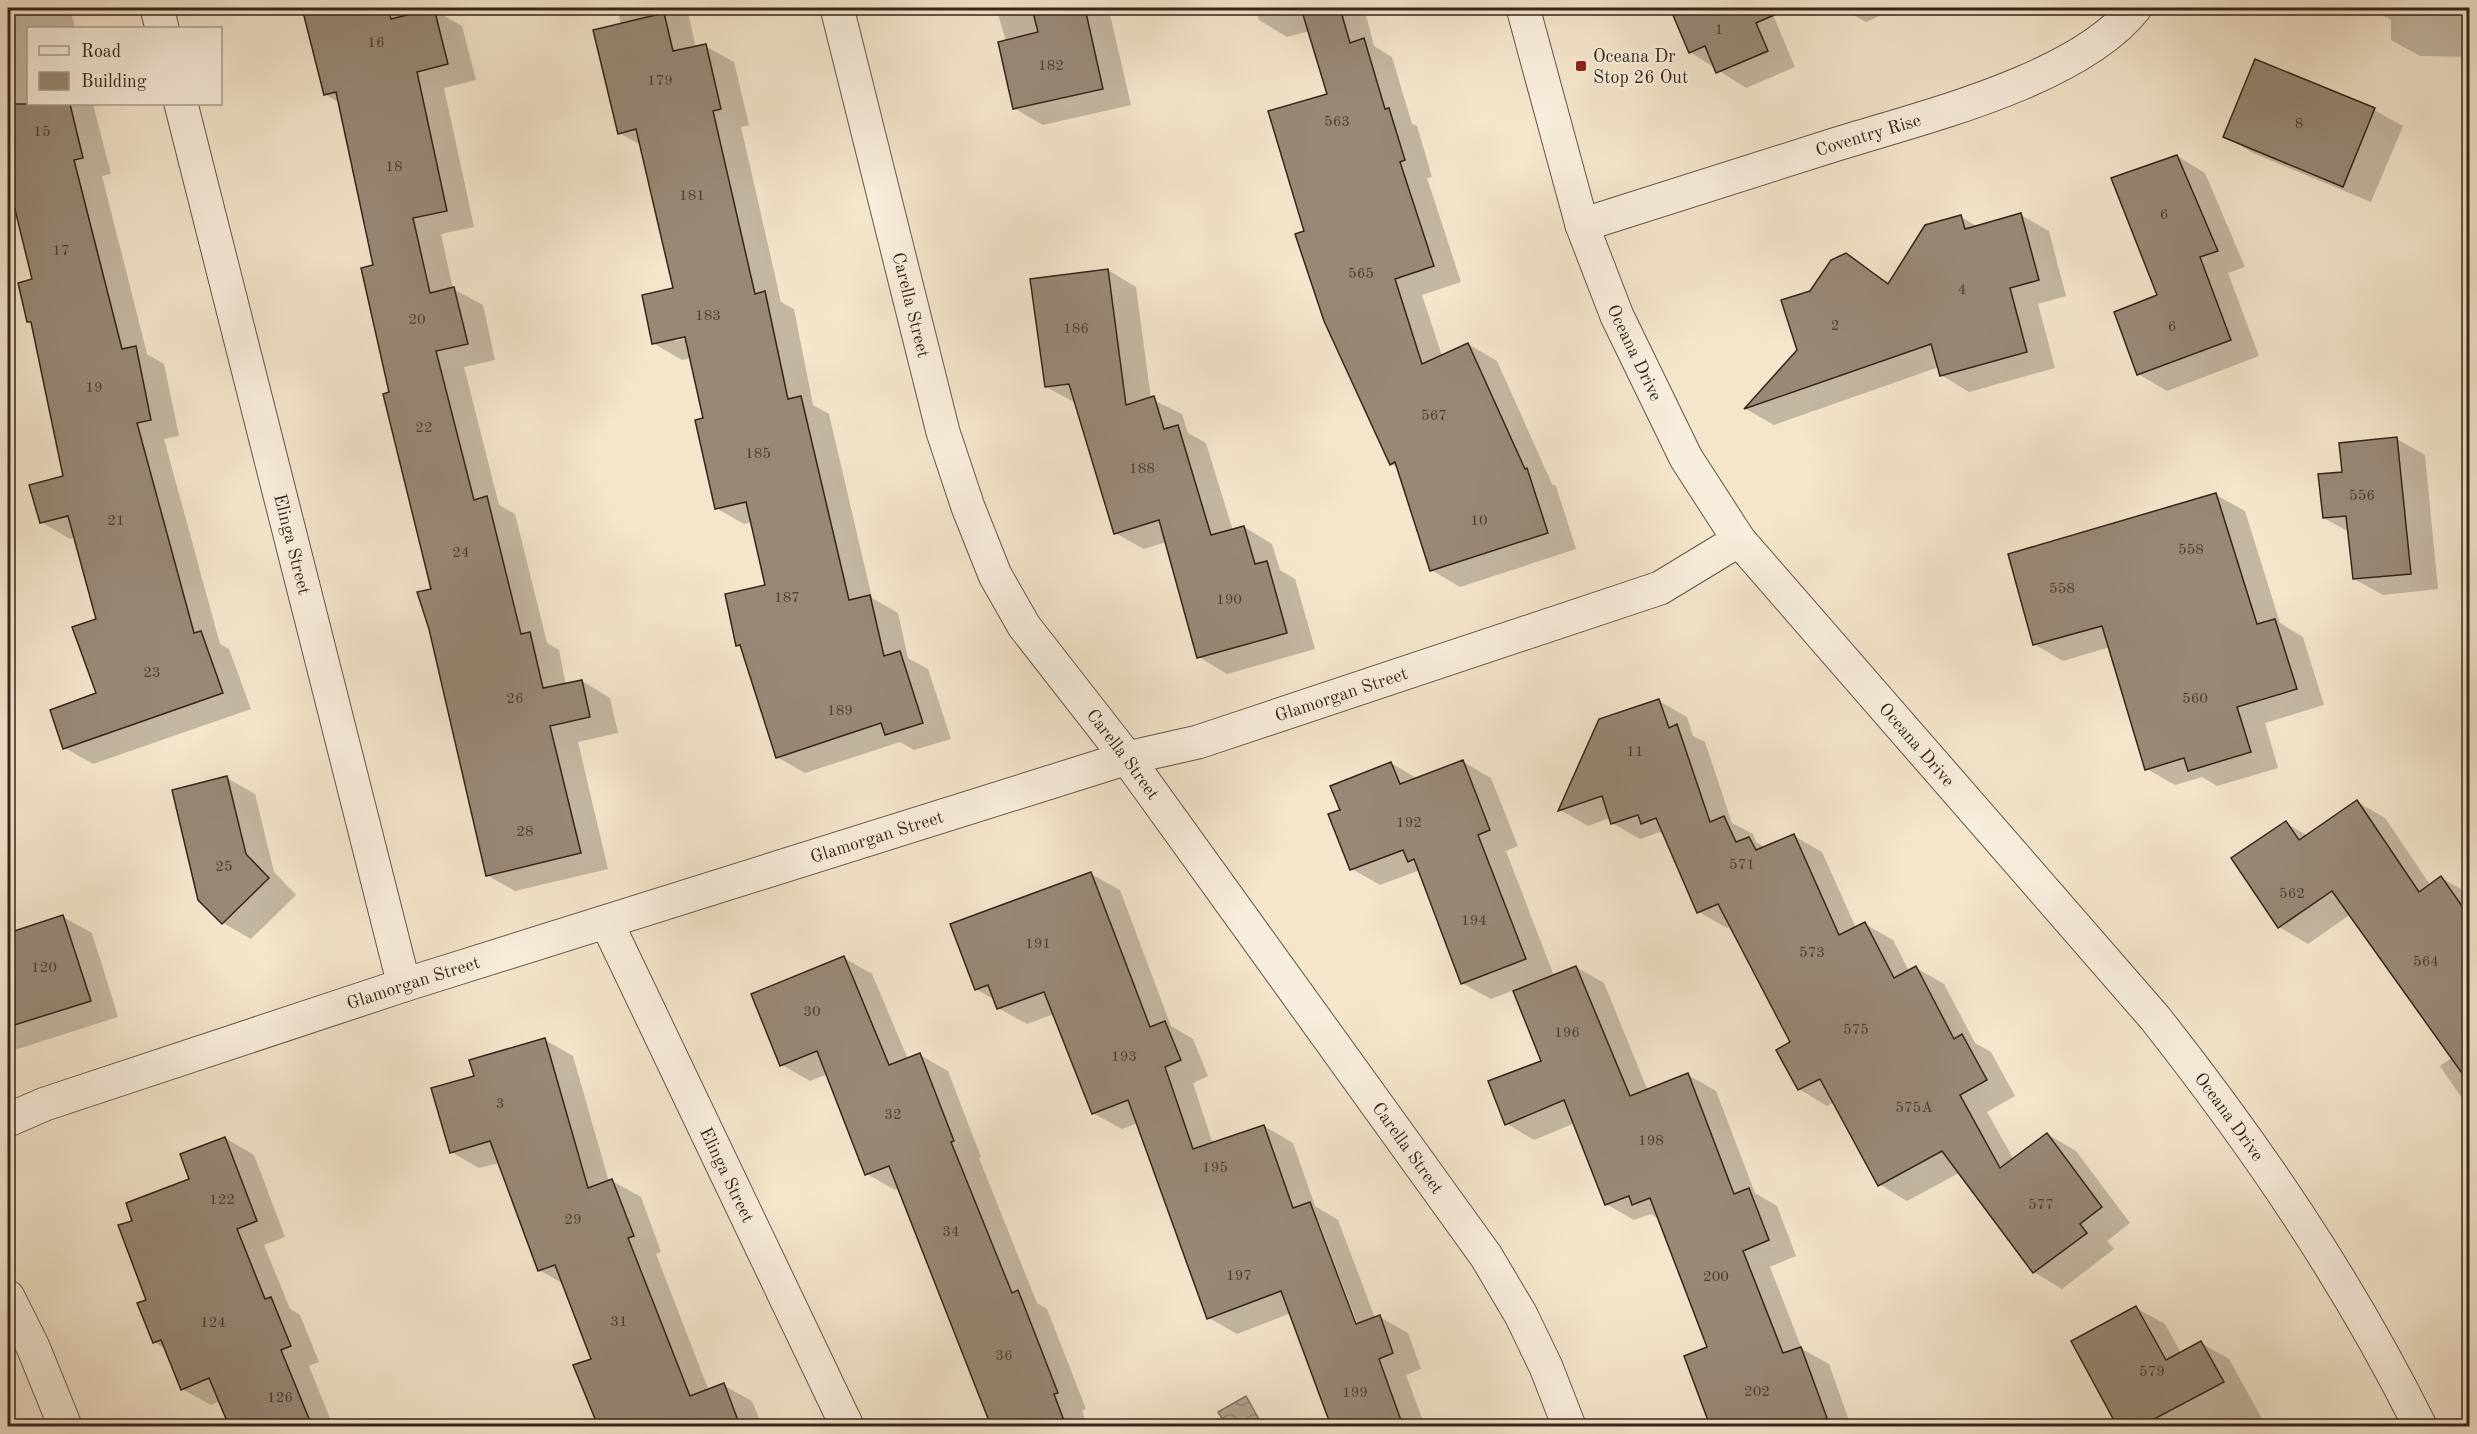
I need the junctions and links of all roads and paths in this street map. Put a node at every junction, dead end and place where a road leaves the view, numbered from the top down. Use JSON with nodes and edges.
{"nodes":[{"id":1,"x":157,"y":8,"type":"edge"},
{"id":2,"x":837,"y":8,"type":"edge"},
{"id":3,"x":1523,"y":8,"type":"edge"},
{"id":4,"x":2134,"y":8,"type":"edge"},
{"id":5,"x":162,"y":27,"type":"edge"},
{"id":6,"x":181,"y":105,"type":"edge"},
{"id":7,"x":1582,"y":225,"type":"junction"},
{"id":8,"x":1739,"y":540,"type":"junction"},
{"id":9,"x":1127,"y":758,"type":"junction"},
{"id":10,"x":607,"y":923,"type":"junction"},
{"id":11,"x":404,"y":985,"type":"junction"},
{"id":12,"x":8,"y":1120,"type":"edge"},
{"id":13,"x":8,"y":1297,"type":"edge"},
{"id":14,"x":65,"y":1426,"type":"edge"},
{"id":15,"x":847,"y":1426,"type":"edge"},
{"id":16,"x":1569,"y":1426,"type":"edge"},
{"id":17,"x":2420,"y":1426,"type":"edge"}],
"edges":[{"from":1,"to":5,"type":"street"},
{"from":2,"to":9,"type":"street","name":"Carella Street"},
{"from":3,"to":7,"type":"street","name":"Oceana Drive"},
{"from":4,"to":7,"type":"street","name":"Coventry Rise"},
{"from":6,"to":11,"type":"street","name":"Elinga Street"},
{"from":7,"to":8,"type":"street","name":"Oceana Drive"},
{"from":8,"to":9,"type":"street","name":"Glamorgan Street"},
{"from":8,"to":17,"type":"street","name":"Oceana Drive"},
{"from":9,"to":10,"type":"street","name":"Glamorgan Street"},
{"from":9,"to":16,"type":"street","name":"Carella Street"},
{"from":10,"to":11,"type":"street","name":"Glamorgan Street"},
{"from":10,"to":15,"type":"street","name":"Elinga Street"},
{"from":11,"to":12,"type":"street","name":"Glamorgan Street"},
{"from":13,"to":14,"type":"street"}]}
